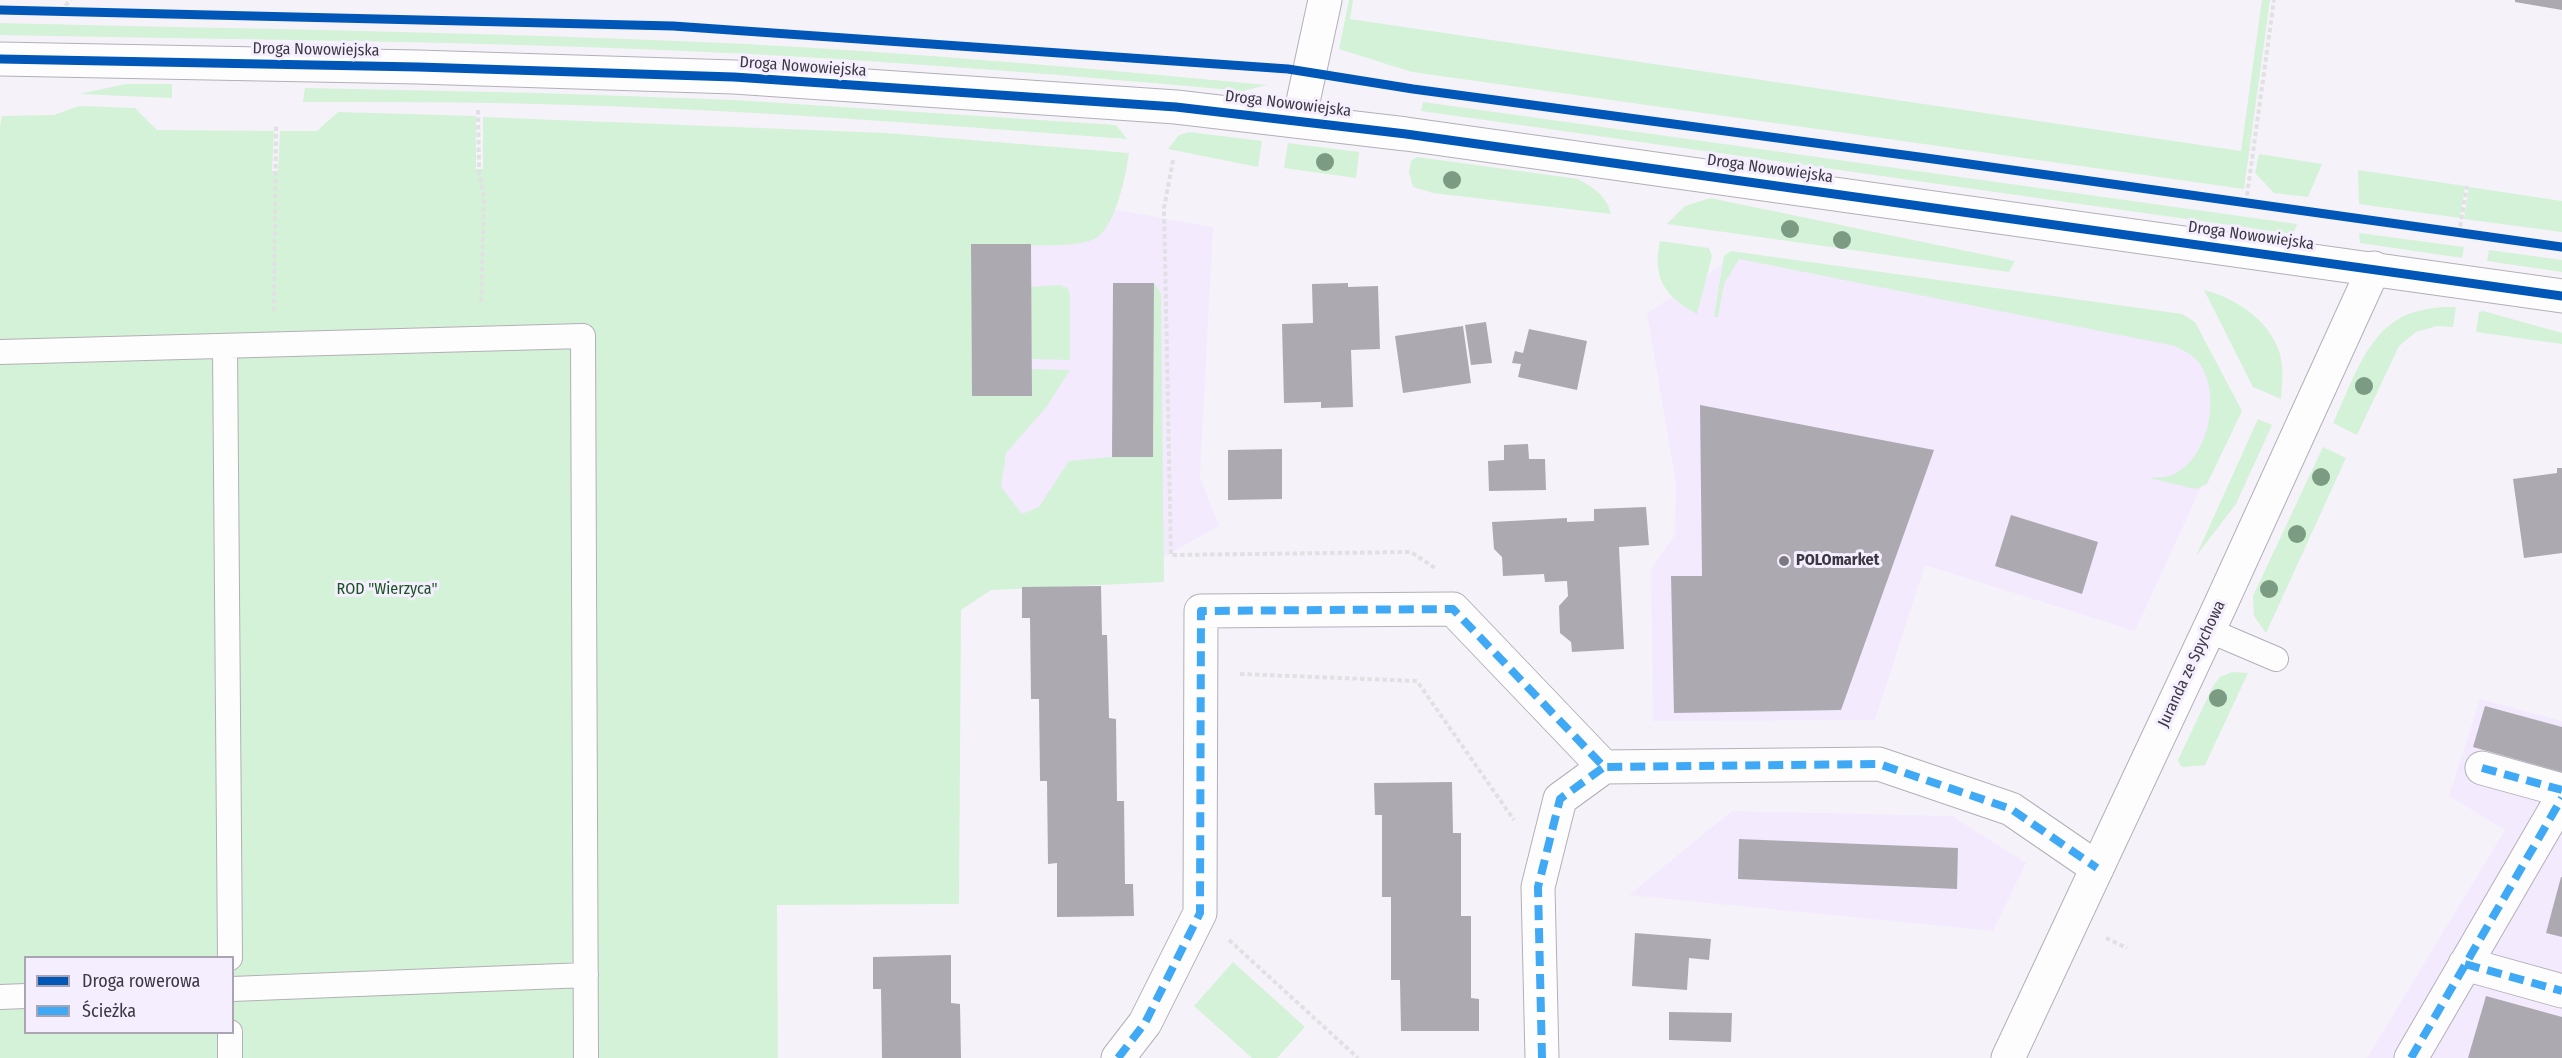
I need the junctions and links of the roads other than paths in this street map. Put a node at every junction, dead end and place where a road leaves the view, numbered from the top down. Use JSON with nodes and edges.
{"nodes":[{"id":1,"x":1325,"y":0,"type":"edge"},
{"id":2,"x":0,"y":59,"type":"edge"},
{"id":3,"x":1299,"y":120,"type":"junction"},
{"id":4,"x":2374,"y":268,"type":"junction"},
{"id":5,"x":2562,"y":296,"type":"edge"},
{"id":6,"x":225,"y":347,"type":"junction"},
{"id":7,"x":0,"y":352,"type":"edge"},
{"id":8,"x":2208,"y":630,"type":"junction"},
{"id":9,"x":2276,"y":659,"type":"dead end"},
{"id":10,"x":1604,"y":767,"type":"junction"},
{"id":11,"x":2482,"y":768,"type":"dead end"},
{"id":12,"x":2562,"y":790,"type":"edge"},
{"id":13,"x":2562,"y":798,"type":"edge"},
{"id":14,"x":2097,"y":868,"type":"junction"},
{"id":15,"x":230,"y":956,"type":"edge"},
{"id":16,"x":2465,"y":964,"type":"junction"},
{"id":17,"x":586,"y":975,"type":"junction"},
{"id":18,"x":234,"y":989,"type":"edge"},
{"id":19,"x":2562,"y":991,"type":"edge"},
{"id":20,"x":24,"y":996,"type":"edge"},
{"id":21,"x":0,"y":997,"type":"edge"},
{"id":22,"x":230,"y":1034,"type":"edge"},
{"id":23,"x":230,"y":1058,"type":"edge"},
{"id":24,"x":586,"y":1058,"type":"edge"},
{"id":25,"x":1119,"y":1058,"type":"edge"},
{"id":26,"x":1542,"y":1058,"type":"edge"},
{"id":27,"x":2008,"y":1058,"type":"edge"},
{"id":28,"x":2410,"y":1058,"type":"edge"}],
"edges":[{"from":1,"to":3,"type":"street"},
{"from":2,"to":3,"type":"street","name":"Droga Nowowiejska"},
{"from":3,"to":4,"type":"street","name":"Droga Nowowiejska"},
{"from":4,"to":5,"type":"street","name":"Droga Nowowiejska"},
{"from":4,"to":8,"type":"street","name":"Juranda ze Spychowa"},
{"from":6,"to":7,"type":"lane"},
{"from":6,"to":15,"type":"lane"},
{"from":6,"to":17,"type":"lane"},
{"from":8,"to":9,"type":"lane"},
{"from":8,"to":14,"type":"street","name":"Juranda ze Spychowa"},
{"from":10,"to":14,"type":"street"},
{"from":10,"to":25,"type":"street"},
{"from":10,"to":26,"type":"street"},
{"from":11,"to":12,"type":"street"},
{"from":13,"to":16,"type":"street"},
{"from":14,"to":27,"type":"street","name":"Juranda ze Spychowa"},
{"from":16,"to":19,"type":"street"},
{"from":16,"to":28,"type":"street"},
{"from":17,"to":18,"type":"lane"},
{"from":17,"to":24,"type":"lane"},
{"from":20,"to":21,"type":"lane"},
{"from":22,"to":23,"type":"lane"}]}
